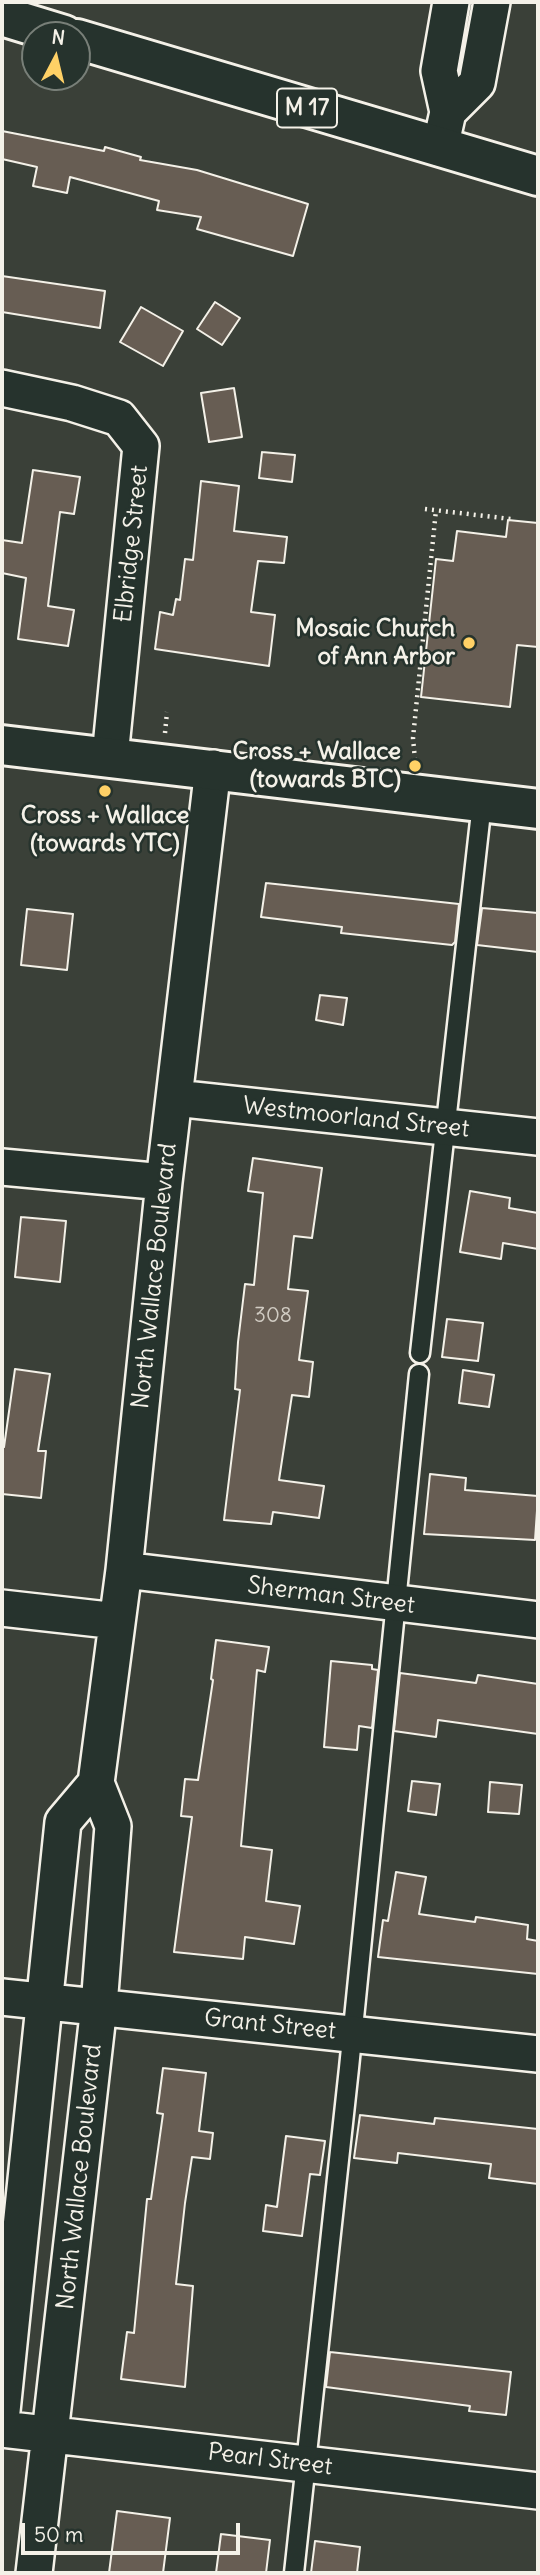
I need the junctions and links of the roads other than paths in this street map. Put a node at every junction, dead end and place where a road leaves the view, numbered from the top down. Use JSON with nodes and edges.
{"nodes":[{"id":1,"x":451,"y":2,"type":"edge"},
{"id":2,"x":492,"y":2,"type":"edge"},
{"id":3,"x":2,"y":16,"type":"edge"},
{"id":4,"x":21,"y":22,"type":"edge"},
{"id":5,"x":91,"y":42,"type":"edge"},
{"id":6,"x":444,"y":130,"type":"junction"},
{"id":7,"x":538,"y":176,"type":"edge"},
{"id":8,"x":2,"y":388,"type":"edge"},
{"id":9,"x":2,"y":745,"type":"edge"},
{"id":10,"x":110,"y":757,"type":"junction"},
{"id":11,"x":213,"y":768,"type":"junction"},
{"id":12,"x":482,"y":803,"type":"junction"},
{"id":13,"x":538,"y":809,"type":"edge"},
{"id":14,"x":174,"y":1098,"type":"junction"},
{"id":15,"x":446,"y":1127,"type":"junction"},
{"id":16,"x":538,"y":1137,"type":"edge"},
{"id":17,"x":2,"y":1167,"type":"edge"},
{"id":18,"x":164,"y":1182,"type":"junction"},
{"id":19,"x":420,"y":1353,"type":"dead end"},
{"id":20,"x":419,"y":1374,"type":"dead end"},
{"id":21,"x":124,"y":1570,"type":"junction"},
{"id":22,"x":393,"y":1604,"type":"junction"},
{"id":23,"x":2,"y":1608,"type":"edge"},
{"id":24,"x":538,"y":1620,"type":"edge"},
{"id":25,"x":117,"y":1621,"type":"junction"},
{"id":26,"x":96,"y":1783,"type":"junction"},
{"id":27,"x":2,"y":1997,"type":"edge"},
{"id":28,"x":46,"y":2001,"type":"junction"},
{"id":29,"x":99,"y":2006,"type":"junction"},
{"id":30,"x":353,"y":2034,"type":"junction"},
{"id":31,"x":538,"y":2054,"type":"edge"},
{"id":32,"x":2,"y":2411,"type":"edge"},
{"id":33,"x":2,"y":2430,"type":"edge"},
{"id":34,"x":50,"y":2434,"type":"junction"},
{"id":35,"x":306,"y":2464,"type":"junction"},
{"id":36,"x":538,"y":2491,"type":"edge"},
{"id":37,"x":34,"y":2573,"type":"edge"},
{"id":38,"x":294,"y":2573,"type":"edge"}],
"edges":[{"from":1,"to":6,"type":"street"},
{"from":2,"to":6,"type":"street"},
{"from":3,"to":4,"type":"main road"},
{"from":5,"to":6,"type":"main road","number":"M 17"},
{"from":6,"to":7,"type":"main road","number":"M 17"},
{"from":8,"to":10,"type":"street","name":"Elbridge Street"},
{"from":9,"to":10,"type":"main road"},
{"from":10,"to":11,"type":"main road"},
{"from":11,"to":12,"type":"main road"},
{"from":11,"to":14,"type":"street","name":"North Wallace Boulevard"},
{"from":12,"to":13,"type":"main road"},
{"from":12,"to":15,"type":"lane"},
{"from":14,"to":15,"type":"street","name":"Westmoorland Street"},
{"from":14,"to":18,"type":"street","name":"North Wallace Boulevard"},
{"from":15,"to":16,"type":"street","name":"Westmoorland Street"},
{"from":15,"to":19,"type":"lane"},
{"from":17,"to":18,"type":"street"},
{"from":18,"to":21,"type":"street","name":"North Wallace Boulevard"},
{"from":20,"to":22,"type":"lane"},
{"from":21,"to":22,"type":"street","name":"Sherman Street"},
{"from":21,"to":25,"type":"street","name":"North Wallace Boulevard"},
{"from":22,"to":24,"type":"street","name":"Sherman Street"},
{"from":22,"to":30,"type":"lane"},
{"from":23,"to":25,"type":"street"},
{"from":25,"to":26,"type":"street","name":"North Wallace Boulevard"},
{"from":26,"to":28,"type":"street"},
{"from":26,"to":29,"type":"street","name":"North Wallace Boulevard"},
{"from":27,"to":28,"type":"street","name":"Grant Street"},
{"from":28,"to":29,"type":"street","name":"Grant Street"},
{"from":28,"to":32,"type":"street"},
{"from":29,"to":30,"type":"street","name":"Grant Street"},
{"from":29,"to":34,"type":"street","name":"North Wallace Boulevard"},
{"from":30,"to":31,"type":"street","name":"Grant Street"},
{"from":30,"to":35,"type":"lane"},
{"from":33,"to":34,"type":"street","name":"Pearl Street"},
{"from":34,"to":35,"type":"street","name":"Pearl Street"},
{"from":34,"to":37,"type":"street","name":"North Wallace Boulevard"},
{"from":35,"to":36,"type":"street","name":"Pearl Street"},
{"from":35,"to":38,"type":"lane"}]}
